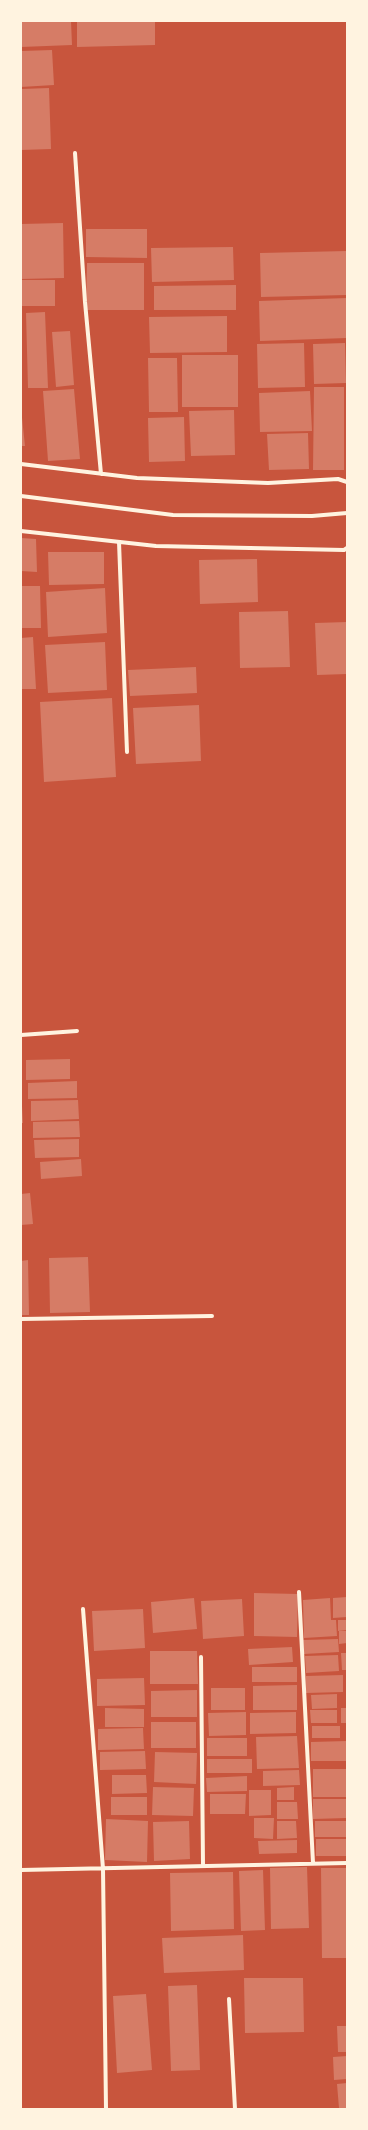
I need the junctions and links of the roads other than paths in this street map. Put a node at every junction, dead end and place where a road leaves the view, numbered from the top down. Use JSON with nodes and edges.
{"nodes":[{"id":1,"x":75,"y":154,"type":"dead end"},
{"id":2,"x":21,"y":464,"type":"edge"},
{"id":3,"x":101,"y":474,"type":"junction"},
{"id":4,"x":347,"y":482,"type":"edge"},
{"id":5,"x":21,"y":496,"type":"edge"},
{"id":6,"x":347,"y":513,"type":"edge"},
{"id":7,"x":21,"y":531,"type":"edge"},
{"id":8,"x":119,"y":542,"type":"junction"},
{"id":9,"x":347,"y":548,"type":"edge"},
{"id":10,"x":127,"y":752,"type":"dead end"},
{"id":11,"x":77,"y":1031,"type":"dead end"},
{"id":12,"x":21,"y":1035,"type":"edge"},
{"id":13,"x":212,"y":1316,"type":"dead end"},
{"id":14,"x":21,"y":1319,"type":"edge"},
{"id":15,"x":299,"y":1592,"type":"dead end"},
{"id":16,"x":82,"y":1609,"type":"dead end"},
{"id":17,"x":201,"y":1657,"type":"dead end"},
{"id":18,"x":313,"y":1863,"type":"junction"},
{"id":19,"x":347,"y":1863,"type":"edge"},
{"id":20,"x":203,"y":1865,"type":"junction"},
{"id":21,"x":103,"y":1869,"type":"junction"},
{"id":22,"x":21,"y":1870,"type":"edge"},
{"id":23,"x":230,"y":1998,"type":"dead end"},
{"id":24,"x":106,"y":2109,"type":"edge"},
{"id":25,"x":235,"y":2109,"type":"edge"}],
"edges":[{"from":1,"to":3,"type":"street"},
{"from":2,"to":3,"type":"street"},
{"from":3,"to":4,"type":"street"},
{"from":5,"to":6,"type":"street"},
{"from":7,"to":8,"type":"street"},
{"from":8,"to":9,"type":"street"},
{"from":8,"to":10,"type":"street"},
{"from":11,"to":12,"type":"street"},
{"from":13,"to":14,"type":"street"},
{"from":15,"to":18,"type":"street"},
{"from":16,"to":21,"type":"street"},
{"from":17,"to":20,"type":"street"},
{"from":18,"to":19,"type":"street"},
{"from":18,"to":20,"type":"street"},
{"from":20,"to":21,"type":"street"},
{"from":21,"to":22,"type":"street"},
{"from":21,"to":24,"type":"street"},
{"from":23,"to":25,"type":"street"}]}
